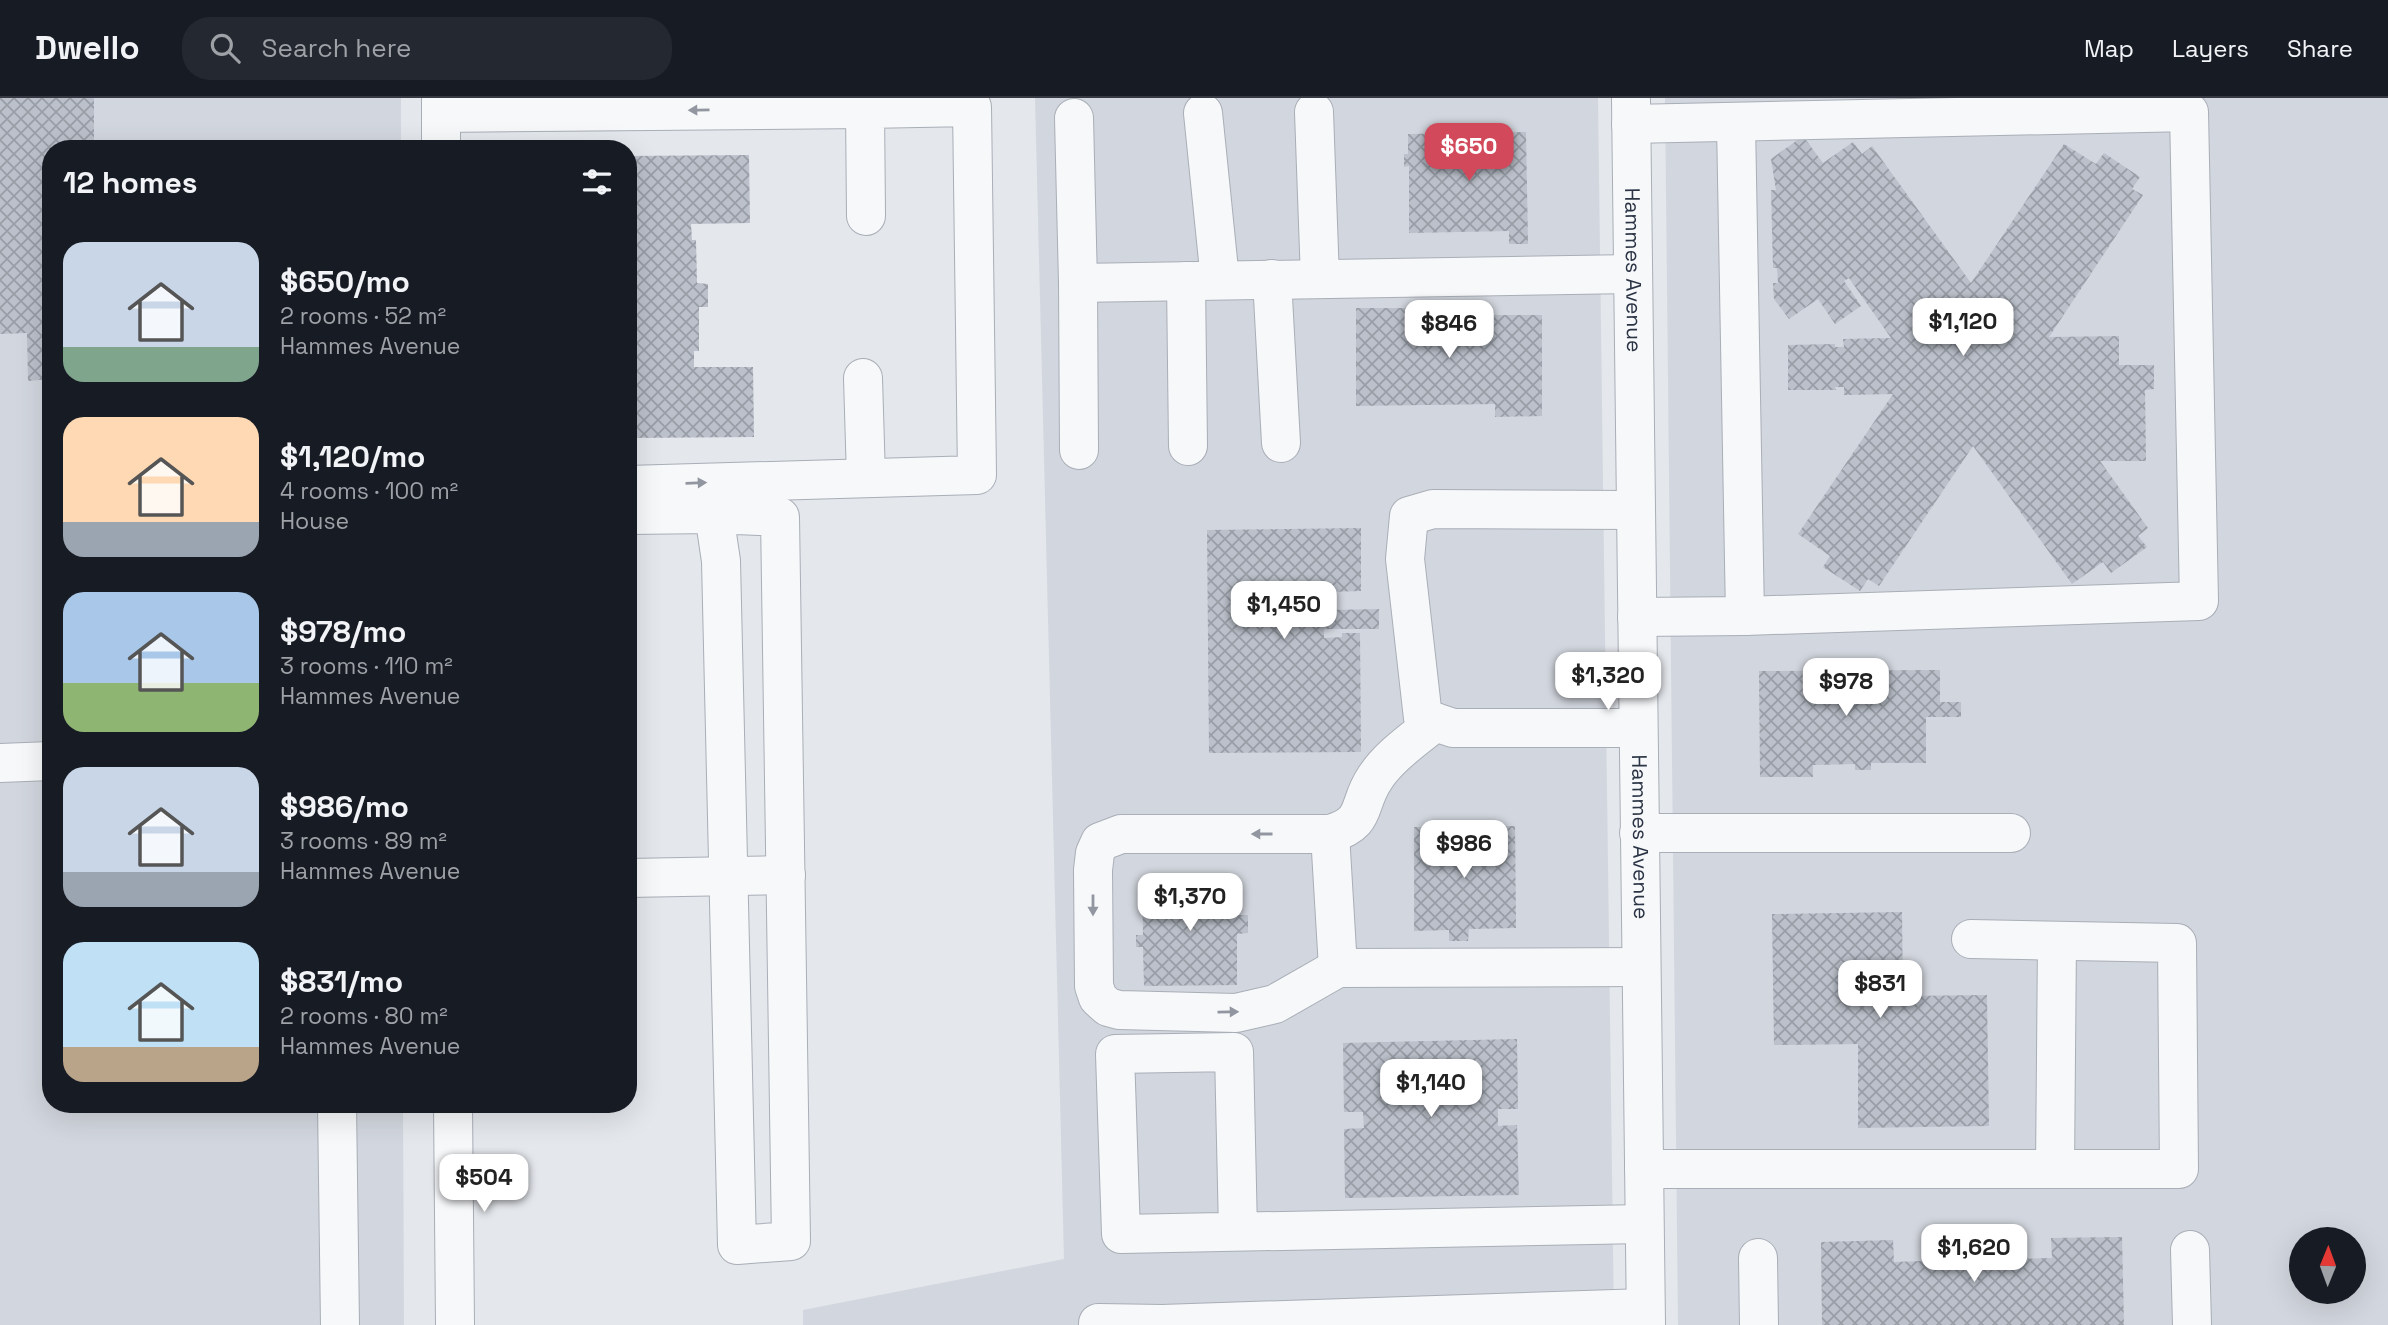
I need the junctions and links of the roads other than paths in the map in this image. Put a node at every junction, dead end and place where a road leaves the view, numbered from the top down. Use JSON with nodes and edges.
{"nodes":[{"id":1,"x":865,"y":109,"type":"junction"},
{"id":2,"x":1631,"y":111,"type":"edge"},
{"id":3,"x":1314,"y":112,"type":"dead end"},
{"id":4,"x":1203,"y":113,"type":"dead end"},
{"id":5,"x":1074,"y":118,"type":"dead end"},
{"id":6,"x":441,"y":120,"type":"edge"},
{"id":7,"x":1736,"y":123,"type":"junction"},
{"id":8,"x":866,"y":216,"type":"dead end"},
{"id":9,"x":1633,"y":274,"type":"junction"},
{"id":10,"x":1272,"y":279,"type":"junction"},
{"id":11,"x":1320,"y":279,"type":"junction"},
{"id":12,"x":1203,"y":281,"type":"junction"},
{"id":13,"x":1078,"y":283,"type":"junction"},
{"id":14,"x":863,"y":378,"type":"dead end"},
{"id":15,"x":1281,"y":443,"type":"dead end"},
{"id":16,"x":1188,"y":446,"type":"dead end"},
{"id":17,"x":1079,"y":450,"type":"dead end"},
{"id":18,"x":866,"y":478,"type":"junction"},
{"id":19,"x":637,"y":485,"type":"edge"},
{"id":20,"x":1635,"y":510,"type":"junction"},
{"id":21,"x":637,"y":514,"type":"edge"},
{"id":22,"x":714,"y":514,"type":"junction"},
{"id":23,"x":1745,"y":616,"type":"junction"},
{"id":24,"x":1637,"y":617,"type":"junction"},
{"id":25,"x":1435,"y":722,"type":"junction"},
{"id":26,"x":1638,"y":728,"type":"junction"},
{"id":27,"x":42,"y":761,"type":"edge"},
{"id":28,"x":0,"y":763,"type":"edge"},
{"id":29,"x":1639,"y":833,"type":"junction"},
{"id":30,"x":2011,"y":833,"type":"dead end"},
{"id":31,"x":1330,"y":834,"type":"junction"},
{"id":32,"x":786,"y":875,"type":"junction"},
{"id":33,"x":729,"y":876,"type":"junction"},
{"id":34,"x":637,"y":878,"type":"edge"},
{"id":35,"x":1971,"y":939,"type":"dead end"},
{"id":36,"x":2057,"y":941,"type":"junction"},
{"id":37,"x":1641,"y":967,"type":"junction"},
{"id":38,"x":1338,"y":968,"type":"junction"},
{"id":39,"x":337,"y":1113,"type":"edge"},
{"id":40,"x":453,"y":1113,"type":"edge"},
{"id":41,"x":1644,"y":1169,"type":"junction"},
{"id":42,"x":2055,"y":1169,"type":"junction"},
{"id":43,"x":1644,"y":1224,"type":"junction"},
{"id":44,"x":1238,"y":1231,"type":"junction"},
{"id":45,"x":2190,"y":1250,"type":"dead end"},
{"id":46,"x":1758,"y":1258,"type":"dead end"},
{"id":47,"x":1645,"y":1317,"type":"edge"},
{"id":48,"x":1535,"y":1319,"type":"edge"},
{"id":49,"x":1422,"y":1321,"type":"edge"},
{"id":50,"x":340,"y":1325,"type":"edge"},
{"id":51,"x":455,"y":1325,"type":"edge"},
{"id":52,"x":1098,"y":1325,"type":"edge"},
{"id":53,"x":1759,"y":1325,"type":"edge"},
{"id":54,"x":2192,"y":1325,"type":"edge"}],
"edges":[{"from":1,"to":6,"type":"street","one_way":true},
{"from":1,"to":8,"type":"street"},
{"from":1,"to":18,"type":"street"},
{"from":2,"to":7,"type":"street"},
{"from":2,"to":9,"type":"street","name":"Hammes Avenue"},
{"from":3,"to":11,"type":"street"},
{"from":4,"to":12,"type":"street"},
{"from":5,"to":13,"type":"street"},
{"from":7,"to":23,"type":"street"},
{"from":7,"to":23,"type":"street"},
{"from":9,"to":11,"type":"street"},
{"from":9,"to":20,"type":"street","name":"Hammes Avenue"},
{"from":10,"to":11,"type":"street"},
{"from":10,"to":12,"type":"street"},
{"from":10,"to":15,"type":"street"},
{"from":12,"to":13,"type":"street"},
{"from":12,"to":16,"type":"street"},
{"from":13,"to":17,"type":"street"},
{"from":14,"to":18,"type":"street"},
{"from":19,"to":18,"type":"street","one_way":true},
{"from":20,"to":24,"type":"street","name":"Hammes Avenue"},
{"from":20,"to":25,"type":"street"},
{"from":21,"to":22,"type":"street"},
{"from":22,"to":32,"type":"street"},
{"from":22,"to":33,"type":"street"},
{"from":23,"to":24,"type":"street"},
{"from":24,"to":26,"type":"street","name":"Hammes Avenue"},
{"from":25,"to":26,"type":"street"},
{"from":25,"to":31,"type":"street"},
{"from":26,"to":29,"type":"street","name":"Hammes Avenue"},
{"from":27,"to":28,"type":"street"},
{"from":29,"to":30,"type":"street"},
{"from":29,"to":37,"type":"street","name":"Hammes Avenue"},
{"from":31,"to":38,"type":"street"},
{"from":31,"to":38,"type":"street","one_way":true},
{"from":32,"to":33,"type":"street"},
{"from":32,"to":33,"type":"street"},
{"from":33,"to":34,"type":"street"},
{"from":35,"to":36,"type":"street"},
{"from":36,"to":42,"type":"street"},
{"from":36,"to":42,"type":"street"},
{"from":37,"to":38,"type":"street"},
{"from":37,"to":41,"type":"street","name":"Hammes Avenue"},
{"from":39,"to":50,"type":"street"},
{"from":40,"to":51,"type":"street"},
{"from":41,"to":42,"type":"street"},
{"from":41,"to":43,"type":"street","name":"Hammes Avenue"},
{"from":43,"to":44,"type":"street"},
{"from":43,"to":47,"type":"street","name":"Hammes Avenue"},
{"from":44,"to":44,"type":"street"},
{"from":45,"to":54,"type":"street"},
{"from":46,"to":53,"type":"street"},
{"from":47,"to":48,"type":"street"},
{"from":48,"to":49,"type":"street"},
{"from":49,"to":52,"type":"street"}]}
